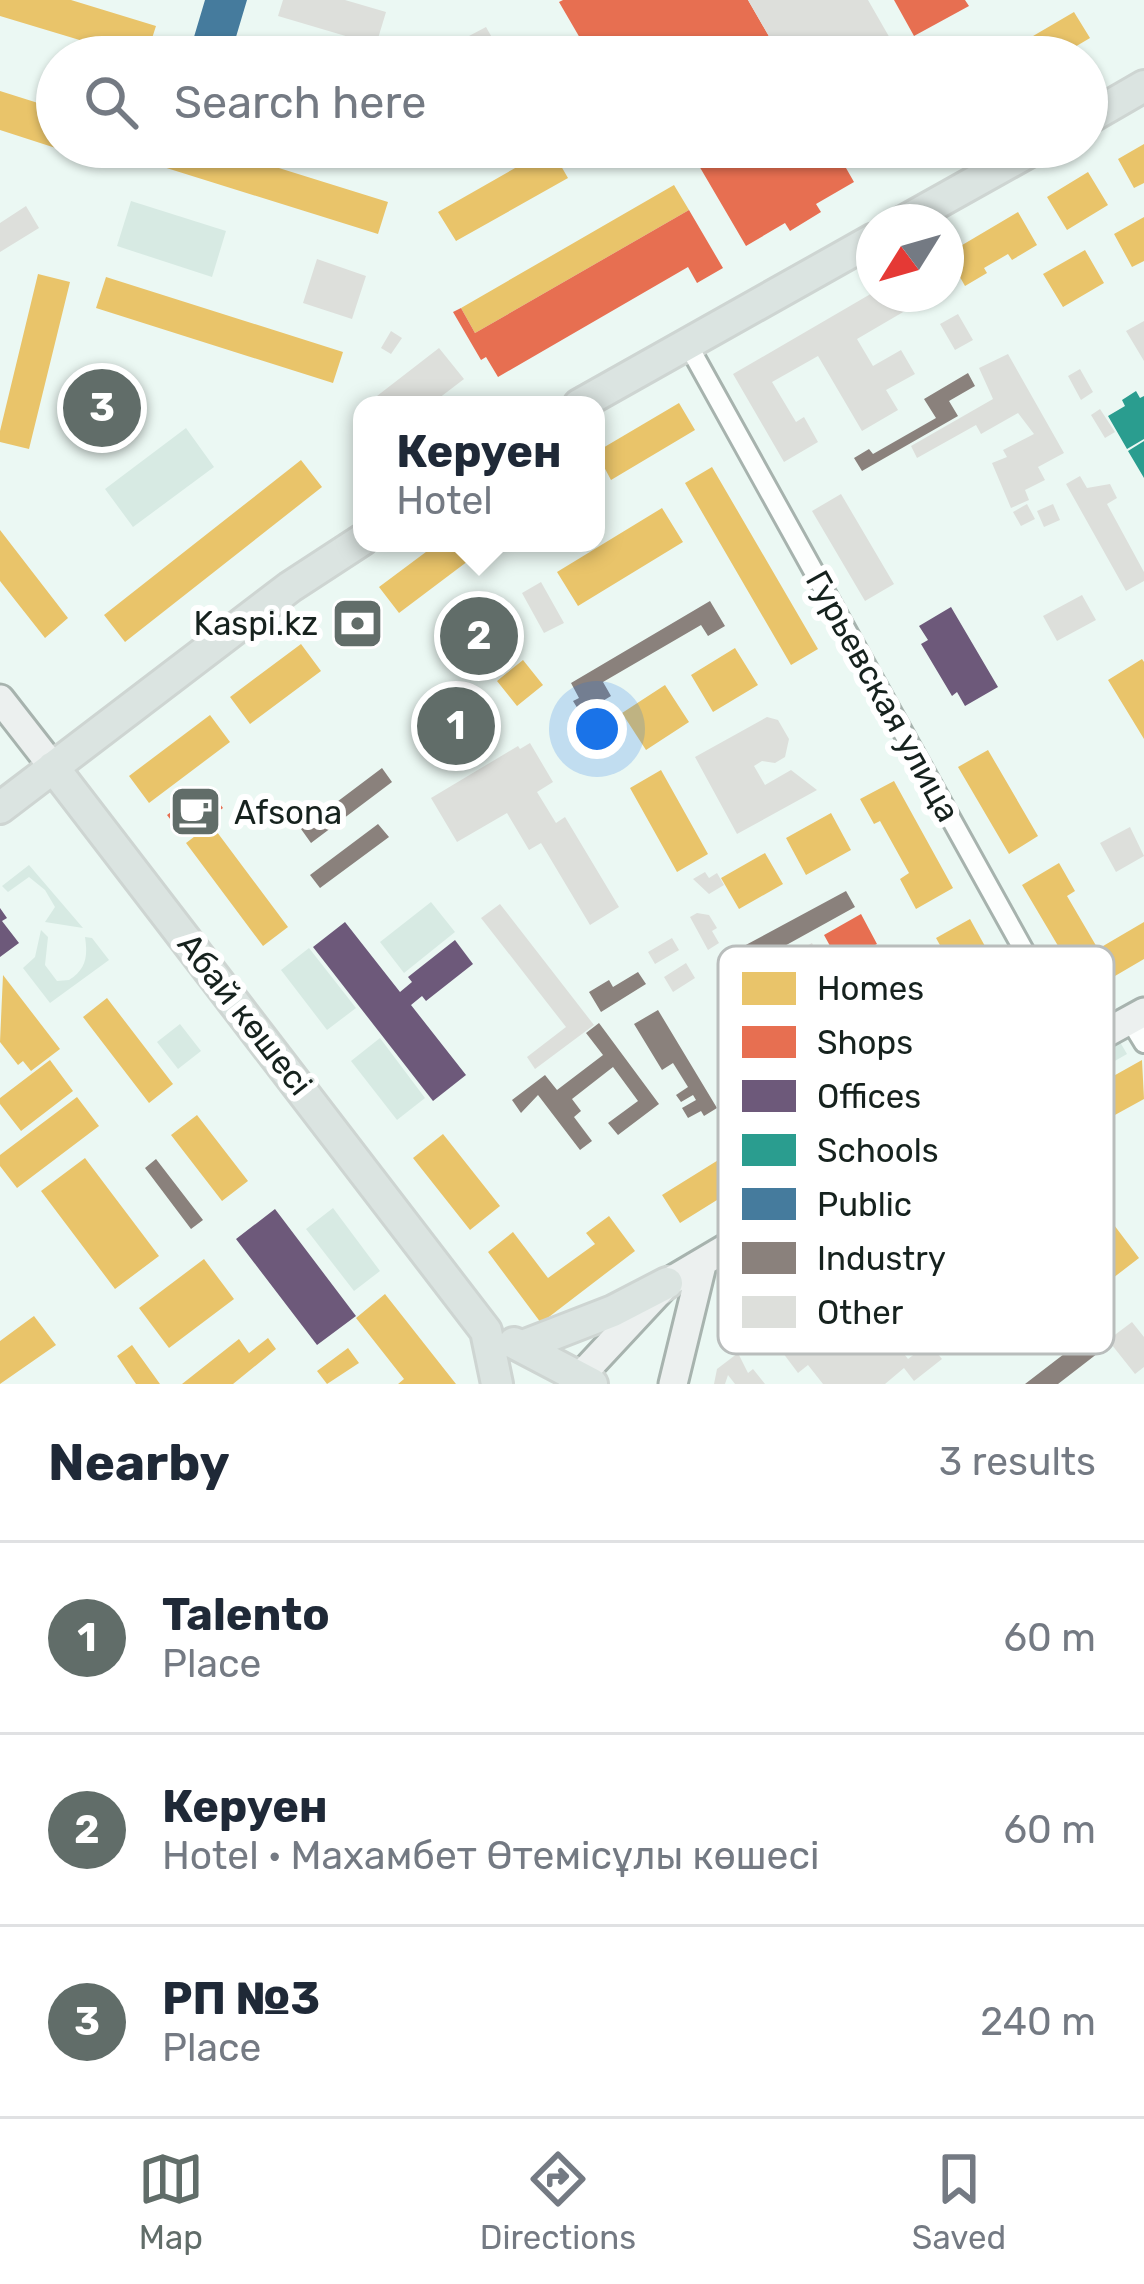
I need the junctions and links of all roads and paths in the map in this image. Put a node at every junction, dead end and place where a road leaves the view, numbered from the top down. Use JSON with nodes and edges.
{"nodes":[{"id":1,"x":1144,"y":86,"type":"edge"},
{"id":2,"x":1108,"y":106,"type":"edge"},
{"id":3,"x":999,"y":168,"type":"edge"},
{"id":4,"x":935,"y":204,"type":"edge"},
{"id":5,"x":856,"y":249,"type":"edge"},
{"id":6,"x":687,"y":344,"type":"junction"},
{"id":7,"x":595,"y":396,"type":"edge"},
{"id":8,"x":353,"y":546,"type":"edge"},
{"id":9,"x":0,"y":699,"type":"edge"},
{"id":10,"x":53,"y":767,"type":"junction"},
{"id":11,"x":0,"y":808,"type":"edge"},
{"id":12,"x":1021,"y":946,"type":"edge"},
{"id":13,"x":718,"y":1255,"type":"edge"},
{"id":14,"x":702,"y":1265,"type":"junction"},
{"id":15,"x":667,"y":1282,"type":"junction"},
{"id":16,"x":486,"y":1331,"type":"junction"},
{"id":17,"x":523,"y":1346,"type":"junction"},
{"id":18,"x":582,"y":1382,"type":"edge"},
{"id":19,"x":497,"y":1384,"type":"edge"},
{"id":20,"x":673,"y":1384,"type":"edge"}],
"edges":[{"from":1,"to":2,"type":"main road"},
{"from":3,"to":4,"type":"main road"},
{"from":5,"to":6,"type":"main road"},
{"from":6,"to":7,"type":"main road"},
{"from":6,"to":12,"type":"street","name":"Гурьевская улица"},
{"from":8,"to":10,"type":"main road"},
{"from":9,"to":10,"type":"street","name":"Абай көшесі"},
{"from":10,"to":11,"type":"main road"},
{"from":10,"to":16,"type":"main road","name":"Абай көшесі"},
{"from":13,"to":14,"type":"street"},
{"from":14,"to":15,"type":"street"},
{"from":14,"to":20,"type":"street"},
{"from":15,"to":17,"type":"main road"},
{"from":15,"to":18,"type":"street"},
{"from":16,"to":17,"type":"main road"},
{"from":16,"to":19,"type":"main road"},
{"from":17,"to":18,"type":"main road"}]}
